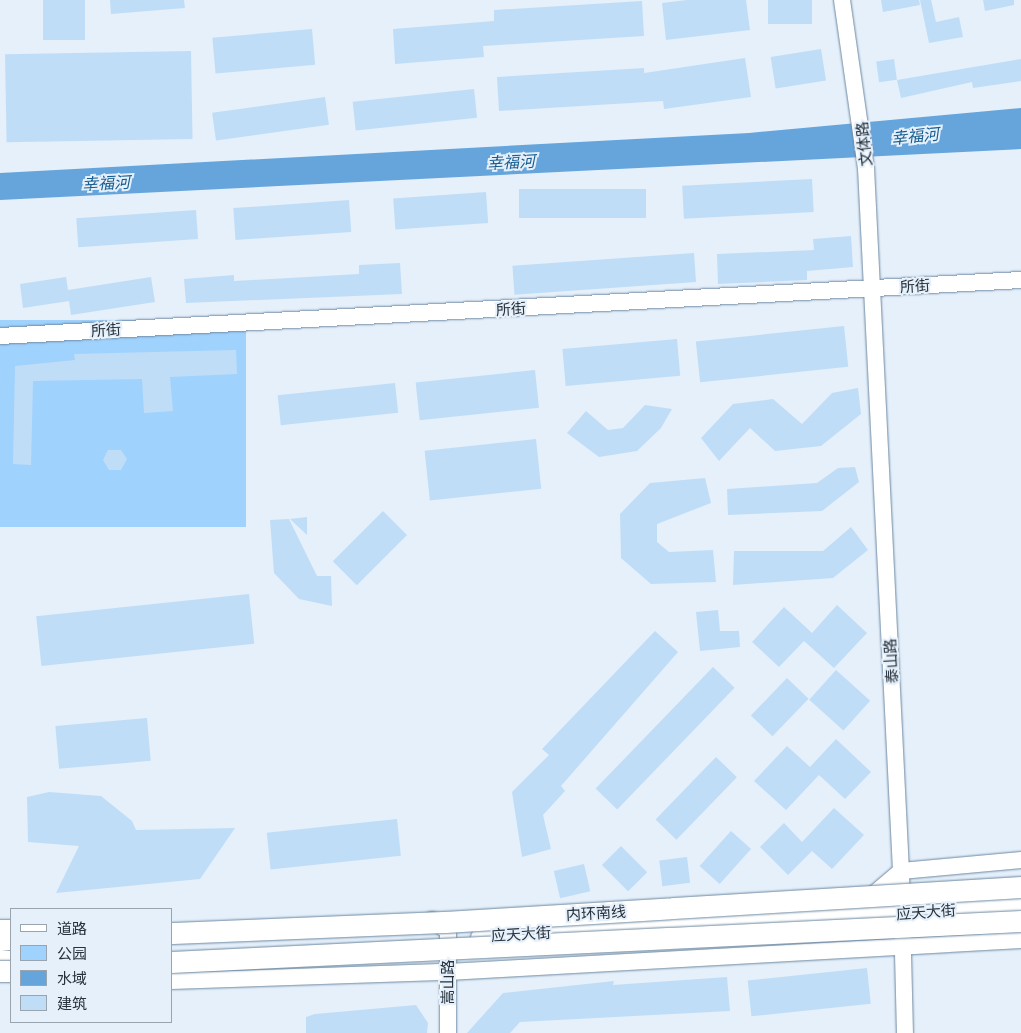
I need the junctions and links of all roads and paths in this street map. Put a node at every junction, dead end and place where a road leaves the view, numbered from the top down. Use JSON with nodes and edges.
{"nodes":[{"id":1,"x":842,"y":0,"type":"edge"},
{"id":2,"x":1021,"y":280,"type":"edge"},
{"id":3,"x":873,"y":288,"type":"junction"},
{"id":4,"x":0,"y":336,"type":"edge"},
{"id":5,"x":1021,"y":860,"type":"edge"},
{"id":6,"x":901,"y":870,"type":"junction"},
{"id":7,"x":1021,"y":887,"type":"edge"},
{"id":8,"x":1021,"y":892,"type":"edge"},
{"id":9,"x":862,"y":903,"type":"junction"},
{"id":10,"x":1021,"y":905,"type":"edge"},
{"id":11,"x":903,"y":907,"type":"junction"},
{"id":12,"x":1021,"y":920,"type":"edge"},
{"id":13,"x":172,"y":923,"type":"edge"},
{"id":14,"x":172,"y":933,"type":"edge"},
{"id":15,"x":448,"y":935,"type":"junction"},
{"id":16,"x":1021,"y":940,"type":"edge"},
{"id":17,"x":172,"y":942,"type":"edge"},
{"id":18,"x":904,"y":946,"type":"junction"},
{"id":19,"x":172,"y":952,"type":"edge"},
{"id":20,"x":172,"y":962,"type":"edge"},
{"id":21,"x":448,"y":972,"type":"junction"},
{"id":22,"x":172,"y":981,"type":"edge"},
{"id":23,"x":448,"y":1033,"type":"edge"},
{"id":24,"x":905,"y":1033,"type":"edge"}],
"edges":[{"from":1,"to":3,"type":"street","name":"文体路"},
{"from":2,"to":3,"type":"street","name":"所街"},
{"from":3,"to":4,"type":"street","name":"所街"},
{"from":3,"to":6,"type":"street","name":"泰山路"},
{"from":5,"to":6,"type":"street"},
{"from":6,"to":9,"type":"street"},
{"from":6,"to":11,"type":"street","name":"泰山路"},
{"from":7,"to":14,"type":"highway","name":"内环南线","bridge":true},
{"from":8,"to":11,"type":"main road","name":"应天大街"},
{"from":9,"to":11,"type":"main road","name":"应天大街"},
{"from":9,"to":15,"type":"main road","name":"应天大街"},
{"from":10,"to":11,"type":"main road","name":"应天大街"},
{"from":11,"to":15,"type":"main road","name":"应天大街"},
{"from":11,"to":18,"type":"street","name":"泰山路"},
{"from":12,"to":20,"type":"highway","name":"内环南线","bridge":true},
{"from":13,"to":15,"type":"street"},
{"from":15,"to":17,"type":"main road","name":"应天大街"},
{"from":15,"to":19,"type":"main road","name":"应天大街"},
{"from":15,"to":21,"type":"street","name":"嵩山路"},
{"from":16,"to":18,"type":"street"},
{"from":18,"to":21,"type":"street"},
{"from":18,"to":24,"type":"street","name":"泰山路"},
{"from":21,"to":22,"type":"street"},
{"from":21,"to":23,"type":"street","name":"嵩山路"}]}
